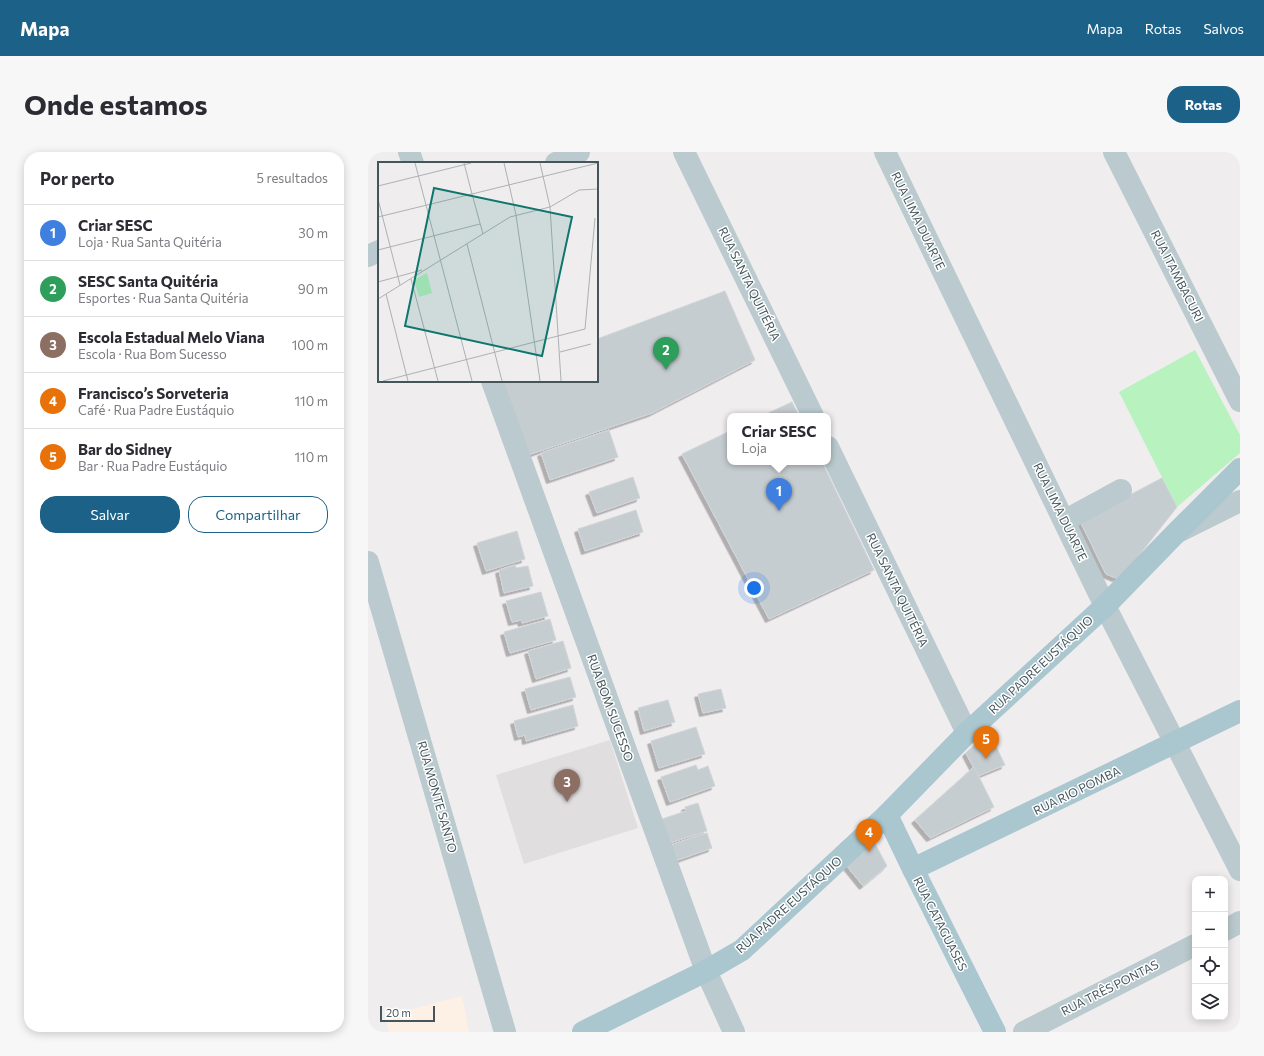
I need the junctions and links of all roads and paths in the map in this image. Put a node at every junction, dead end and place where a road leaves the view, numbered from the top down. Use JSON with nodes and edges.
{"nodes":[{"id":1,"x":409,"y":152,"type":"edge"},
{"id":2,"x":579,"y":152,"type":"edge"},
{"id":3,"x":684,"y":152,"type":"edge"},
{"id":4,"x":885,"y":152,"type":"edge"},
{"id":5,"x":1114,"y":152,"type":"edge"},
{"id":6,"x":413,"y":162,"type":"edge"},
{"id":7,"x":558,"y":162,"type":"edge"},
{"id":8,"x":378,"y":251,"type":"edge"},
{"id":9,"x":368,"y":256,"type":"edge"},
{"id":10,"x":492,"y":382,"type":"edge"},
{"id":11,"x":1240,"y":401,"type":"edge"},
{"id":12,"x":812,"y":413,"type":"edge"},
{"id":13,"x":831,"y":453,"type":"edge"},
{"id":14,"x":1240,"y":469,"type":"edge"},
{"id":15,"x":1121,"y":490,"type":"dead end"},
{"id":16,"x":1240,"y":501,"type":"edge"},
{"id":17,"x":1064,"y":521,"type":"junction"},
{"id":18,"x":1176,"y":533,"type":"junction"},
{"id":19,"x":368,"y":562,"type":"edge"},
{"id":20,"x":1105,"y":606,"type":"junction"},
{"id":21,"x":1240,"y":711,"type":"edge"},
{"id":22,"x":967,"y":733,"type":"junction"},
{"id":23,"x":1175,"y":743,"type":"junction"},
{"id":24,"x":887,"y":815,"type":"junction"},
{"id":25,"x":913,"y":869,"type":"junction"},
{"id":26,"x":1240,"y":870,"type":"edge"},
{"id":27,"x":1240,"y":922,"type":"edge"},
{"id":28,"x":1228,"y":928,"type":"edge"},
{"id":29,"x":1192,"y":947,"type":"edge"},
{"id":30,"x":706,"y":971,"type":"junction"},
{"id":31,"x":506,"y":1032,"type":"edge"},
{"id":32,"x":583,"y":1032,"type":"edge"},
{"id":33,"x":734,"y":1032,"type":"edge"},
{"id":34,"x":995,"y":1032,"type":"edge"},
{"id":35,"x":1024,"y":1032,"type":"edge"}],
"edges":[{"from":1,"to":6,"type":"street"},
{"from":2,"to":7,"type":"street"},
{"from":3,"to":12,"type":"street","name":"RUA SANTA QUITÉRIA"},
{"from":4,"to":17,"type":"street","name":"RUA LIMA DUARTE"},
{"from":5,"to":11,"type":"street","name":"RUA ITAMBACURI"},
{"from":8,"to":9,"type":"street"},
{"from":10,"to":30,"type":"street","name":"RUA BOM SUCESSO"},
{"from":13,"to":22,"type":"street","name":"RUA SANTA QUITÉRIA"},
{"from":14,"to":18,"type":"main road","name":"RUA PADRE EUSTÁQUIO"},
{"from":15,"to":17,"type":"street"},
{"from":16,"to":18,"type":"street"},
{"from":17,"to":20,"type":"street","name":"RUA LIMA DUARTE"},
{"from":18,"to":20,"type":"main road","name":"RUA PADRE EUSTÁQUIO"},
{"from":19,"to":31,"type":"street","name":"RUA MONTE SANTO"},
{"from":20,"to":22,"type":"main road","name":"RUA PADRE EUSTÁQUIO"},
{"from":20,"to":23,"type":"street","name":"RUA LIMA DUARTE"},
{"from":21,"to":23,"type":"main road","name":"RUA RIO POMBA"},
{"from":22,"to":24,"type":"main road","name":"RUA PADRE EUSTÁQUIO"},
{"from":23,"to":25,"type":"main road","name":"RUA RIO POMBA"},
{"from":23,"to":26,"type":"street","name":"RUA LIMA DUARTE"},
{"from":24,"to":25,"type":"main road","name":"RUA CATAGUASES"},
{"from":24,"to":30,"type":"main road","name":"RUA PADRE EUSTÁQUIO"},
{"from":25,"to":34,"type":"main road","name":"RUA CATAGUASES"},
{"from":27,"to":28,"type":"street"},
{"from":29,"to":35,"type":"street","name":"RUA TRÊS PONTAS"},
{"from":30,"to":32,"type":"main road","name":"RUA PADRE EUSTÁQUIO"},
{"from":30,"to":33,"type":"street","name":"RUA BOM SUCESSO"}]}
